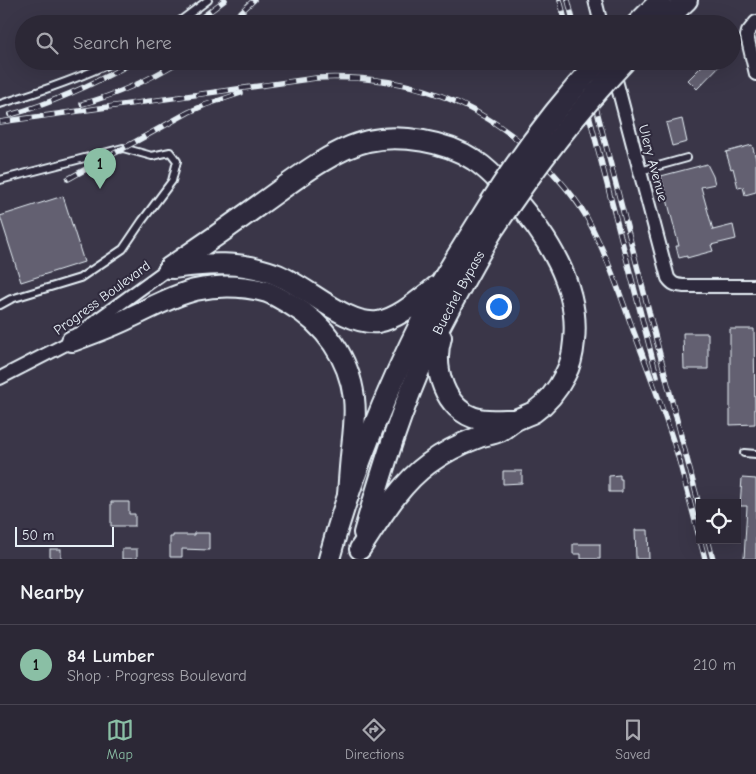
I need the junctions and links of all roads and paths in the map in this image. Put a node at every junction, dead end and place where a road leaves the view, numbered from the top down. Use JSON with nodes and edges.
{"nodes":[{"id":1,"x":208,"y":0,"type":"edge"},
{"id":2,"x":595,"y":0,"type":"edge"},
{"id":3,"x":661,"y":0,"type":"edge"},
{"id":4,"x":687,"y":0,"type":"edge"},
{"id":5,"x":188,"y":15,"type":"edge"},
{"id":6,"x":599,"y":15,"type":"edge"},
{"id":7,"x":646,"y":15,"type":"edge"},
{"id":8,"x":671,"y":15,"type":"edge"},
{"id":9,"x":756,"y":22,"type":"edge"},
{"id":10,"x":98,"y":70,"type":"edge"},
{"id":11,"x":591,"y":70,"type":"edge"},
{"id":12,"x":613,"y":70,"type":"edge"},
{"id":13,"x":616,"y":70,"type":"edge"},
{"id":14,"x":756,"y":74,"type":"edge"},
{"id":15,"x":0,"y":104,"type":"edge"},
{"id":16,"x":687,"y":158,"type":"dead end"},
{"id":17,"x":640,"y":171,"type":"junction"},
{"id":18,"x":0,"y":180,"type":"edge"},
{"id":19,"x":485,"y":227,"type":"junction"},
{"id":20,"x":168,"y":268,"type":"junction"},
{"id":21,"x":442,"y":282,"type":"junction"},
{"id":22,"x":756,"y":286,"type":"edge"},
{"id":23,"x":452,"y":304,"type":"junction"},
{"id":24,"x":0,"y":305,"type":"edge"},
{"id":25,"x":72,"y":341,"type":"junction"},
{"id":26,"x":0,"y":378,"type":"edge"},
{"id":27,"x":516,"y":420,"type":"junction"},
{"id":28,"x":744,"y":453,"type":"dead end"},
{"id":29,"x":756,"y":454,"type":"edge"},
{"id":30,"x":348,"y":496,"type":"junction"},
{"id":31,"x":358,"y":554,"type":"edge"},
{"id":32,"x":329,"y":559,"type":"edge"}],
"edges":[{"from":1,"to":5,"type":"lane"},
{"from":2,"to":6,"type":"street"},
{"from":3,"to":7,"type":"main road"},
{"from":4,"to":8,"type":"main road"},
{"from":9,"to":14,"type":"street"},
{"from":10,"to":15,"type":"lane"},
{"from":11,"to":19,"type":"main road","name":"Buechel Bypass","bridge":true},
{"from":12,"to":17,"type":"street","name":"Ulery Avenue"},
{"from":13,"to":19,"type":"main road","name":"Buechel Bypass","bridge":true},
{"from":16,"to":17,"type":"lane"},
{"from":17,"to":22,"type":"street","name":"Ulery Avenue"},
{"from":18,"to":24,"type":"lane"},
{"from":19,"to":21,"type":"main road","name":"Buechel Bypass"},
{"from":19,"to":23,"type":"main road","name":"Buechel Bypass"},
{"from":20,"to":21,"type":"main road"},
{"from":20,"to":25,"type":"street","name":"Progress Boulevard"},
{"from":20,"to":27,"type":"main road"},
{"from":21,"to":30,"type":"main road","name":"Buechel Bypass"},
{"from":23,"to":27,"type":"main road"},
{"from":23,"to":31,"type":"main road","name":"Buechel Bypass"},
{"from":25,"to":26,"type":"street","name":"Progress Boulevard"},
{"from":25,"to":30,"type":"main road"},
{"from":27,"to":31,"type":"main road"},
{"from":28,"to":29,"type":"lane"},
{"from":30,"to":32,"type":"main road","name":"Buechel Bypass"}]}
